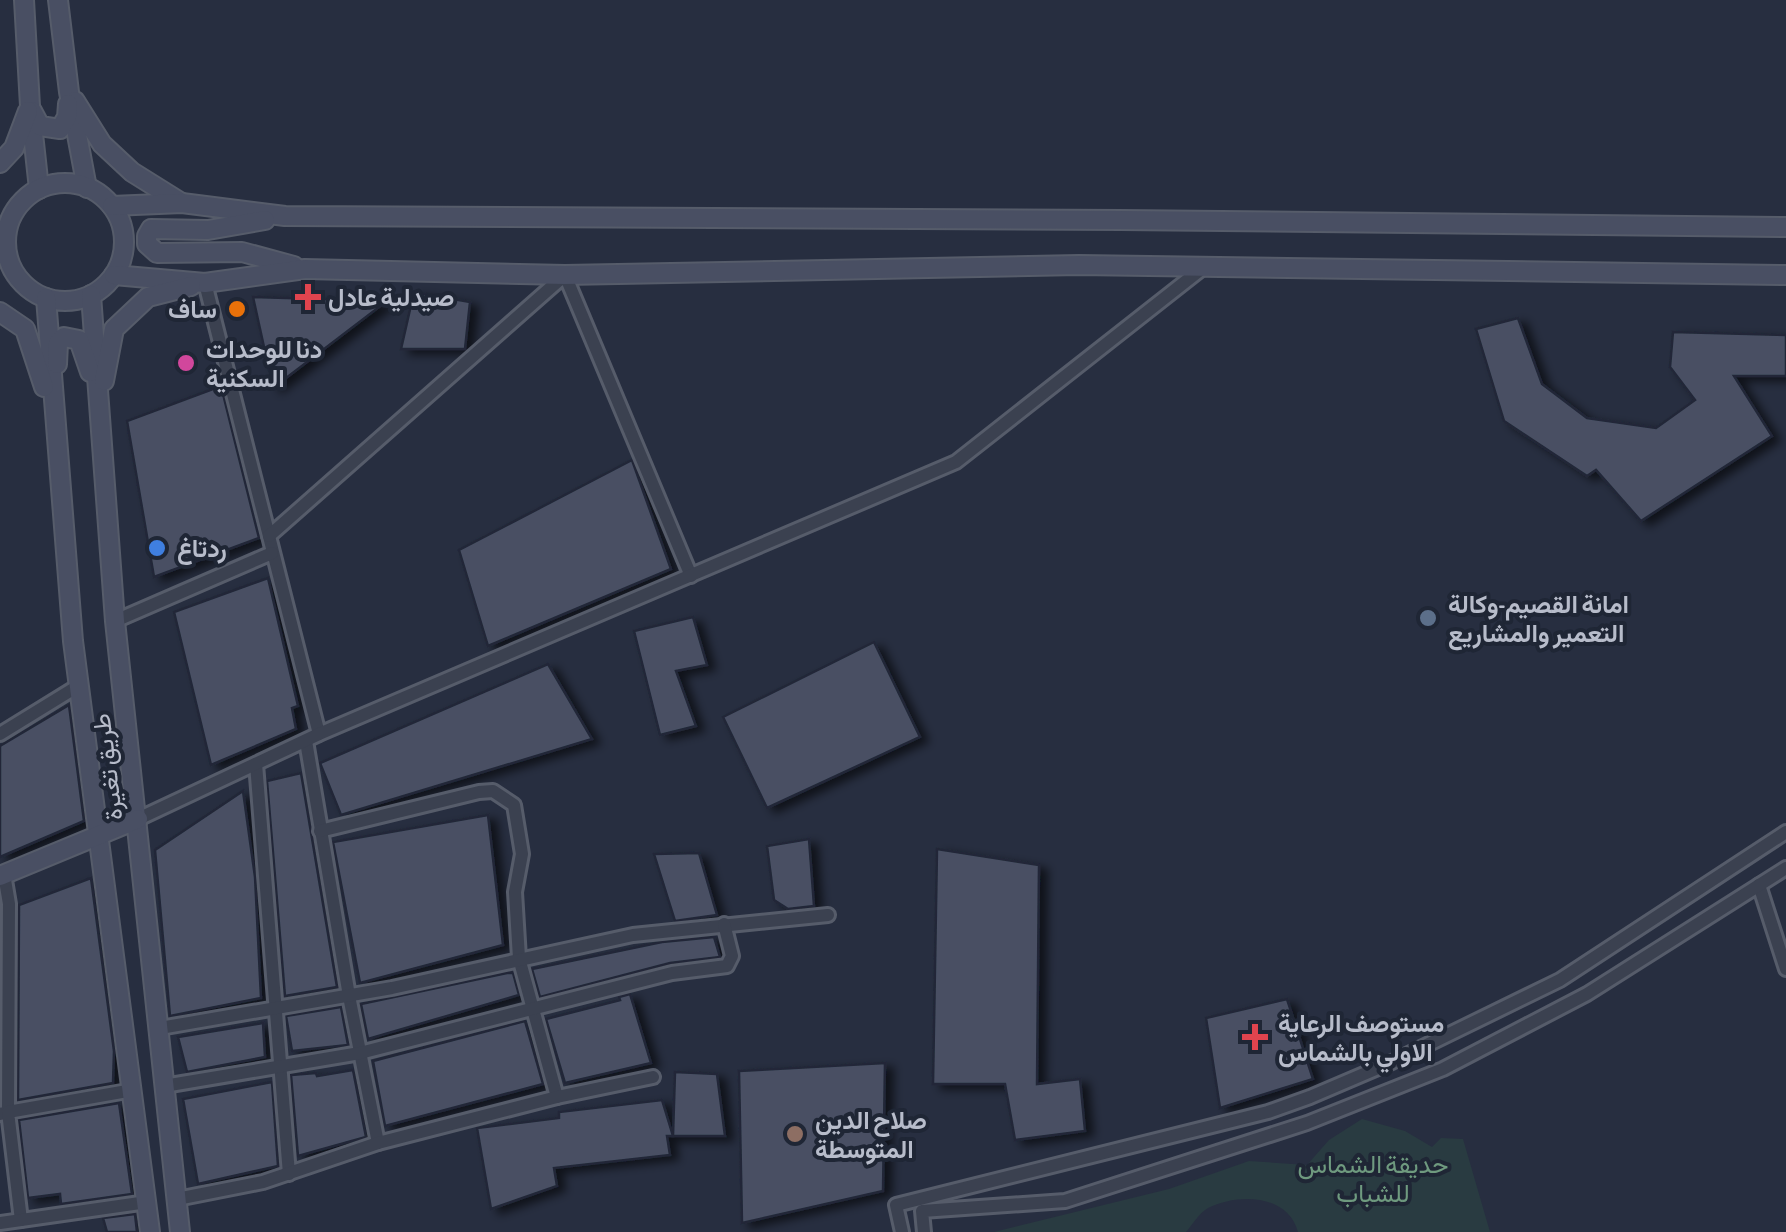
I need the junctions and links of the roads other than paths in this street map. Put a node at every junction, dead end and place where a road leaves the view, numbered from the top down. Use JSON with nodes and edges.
{"nodes":[{"id":1,"x":24,"y":0,"type":"edge"},
{"id":2,"x":58,"y":0,"type":"edge"},
{"id":3,"x":69,"y":92,"type":"junction"},
{"id":4,"x":30,"y":106,"type":"junction"},
{"id":5,"x":0,"y":163,"type":"edge"},
{"id":6,"x":88,"y":188,"type":"junction"},
{"id":7,"x":32,"y":194,"type":"junction"},
{"id":8,"x":0,"y":199,"type":"edge"},
{"id":9,"x":182,"y":203,"type":"junction"},
{"id":10,"x":112,"y":206,"type":"junction"},
{"id":11,"x":286,"y":216,"type":"junction"},
{"id":12,"x":1786,"y":228,"type":"edge"},
{"id":13,"x":1204,"y":267,"type":"junction"},
{"id":14,"x":6,"y":268,"type":"edge"},
{"id":15,"x":305,"y":270,"type":"junction"},
{"id":16,"x":114,"y":275,"type":"junction"},
{"id":17,"x":565,"y":275,"type":"junction"},
{"id":18,"x":1786,"y":275,"type":"edge"},
{"id":19,"x":205,"y":282,"type":"junction"},
{"id":20,"x":91,"y":296,"type":"junction"},
{"id":21,"x":46,"y":298,"type":"junction"},
{"id":22,"x":0,"y":312,"type":"edge"},
{"id":23,"x":100,"y":401,"type":"junction"},
{"id":24,"x":53,"y":416,"type":"junction"},
{"id":25,"x":269,"y":536,"type":"junction"},
{"id":26,"x":272,"y":553,"type":"junction"},
{"id":27,"x":691,"y":576,"type":"junction"},
{"id":28,"x":115,"y":621,"type":"junction"},
{"id":29,"x":78,"y":686,"type":"junction"},
{"id":30,"x":0,"y":734,"type":"edge"},
{"id":31,"x":312,"y":738,"type":"junction"},
{"id":32,"x":256,"y":764,"type":"junction"},
{"id":33,"x":138,"y":819,"type":"junction"},
{"id":34,"x":320,"y":830,"type":"junction"},
{"id":35,"x":1786,"y":832,"type":"edge"},
{"id":36,"x":100,"y":834,"type":"junction"},
{"id":37,"x":1786,"y":868,"type":"edge"},
{"id":38,"x":2,"y":875,"type":"edge"},
{"id":39,"x":1760,"y":885,"type":"junction"},
{"id":40,"x":828,"y":915,"type":"dead end"},
{"id":41,"x":724,"y":924,"type":"junction"},
{"id":42,"x":518,"y":958,"type":"junction"},
{"id":43,"x":1786,"y":969,"type":"edge"},
{"id":44,"x":349,"y":996,"type":"junction"},
{"id":45,"x":533,"y":1008,"type":"junction"},
{"id":46,"x":278,"y":1010,"type":"junction"},
{"id":47,"x":160,"y":1028,"type":"junction"},
{"id":48,"x":360,"y":1053,"type":"junction"},
{"id":49,"x":280,"y":1067,"type":"junction"},
{"id":50,"x":653,"y":1078,"type":"dead end"},
{"id":51,"x":164,"y":1086,"type":"junction"},
{"id":52,"x":133,"y":1090,"type":"junction"},
{"id":53,"x":557,"y":1097,"type":"junction"},
{"id":54,"x":4,"y":1113,"type":"edge"},
{"id":55,"x":378,"y":1144,"type":"junction"},
{"id":56,"x":289,"y":1174,"type":"junction"},
{"id":57,"x":177,"y":1199,"type":"junction"},
{"id":58,"x":147,"y":1202,"type":"junction"},
{"id":59,"x":20,"y":1220,"type":"junction"},
{"id":60,"x":0,"y":1224,"type":"edge"},
{"id":61,"x":150,"y":1232,"type":"edge"},
{"id":62,"x":180,"y":1232,"type":"edge"},
{"id":63,"x":902,"y":1232,"type":"edge"},
{"id":64,"x":924,"y":1232,"type":"edge"}],
"edges":[{"from":1,"to":4,"type":"street"},
{"from":2,"to":3,"type":"street"},
{"from":3,"to":4,"type":"street"},
{"from":3,"to":6,"type":"street"},
{"from":3,"to":9,"type":"street"},
{"from":4,"to":5,"type":"street"},
{"from":4,"to":7,"type":"street"},
{"from":6,"to":7,"type":"street"},
{"from":6,"to":10,"type":"street"},
{"from":7,"to":8,"type":"street"},
{"from":7,"to":14,"type":"street"},
{"from":9,"to":10,"type":"street"},
{"from":9,"to":11,"type":"street"},
{"from":10,"to":16,"type":"street"},
{"from":11,"to":12,"type":"street"},
{"from":11,"to":15,"type":"street"},
{"from":13,"to":17,"type":"street"},
{"from":13,"to":18,"type":"street"},
{"from":13,"to":27,"type":"street"},
{"from":14,"to":21,"type":"street"},
{"from":15,"to":17,"type":"street"},
{"from":15,"to":19,"type":"street"},
{"from":16,"to":19,"type":"street"},
{"from":16,"to":20,"type":"street"},
{"from":17,"to":25,"type":"street"},
{"from":17,"to":27,"type":"street"},
{"from":19,"to":23,"type":"street"},
{"from":19,"to":25,"type":"street"},
{"from":20,"to":21,"type":"street"},
{"from":20,"to":23,"type":"street","name":"طريق تغيرة"},
{"from":21,"to":24,"type":"street","name":"طريق تغيرة"},
{"from":22,"to":24,"type":"street"},
{"from":23,"to":24,"type":"street"},
{"from":23,"to":28,"type":"street","name":"طريق تغيرة"},
{"from":24,"to":29,"type":"street","name":"طريق تغيرة"},
{"from":25,"to":26,"type":"street"},
{"from":26,"to":28,"type":"street"},
{"from":26,"to":31,"type":"street"},
{"from":27,"to":31,"type":"street"},
{"from":28,"to":33,"type":"street","name":"طريق تغيرة"},
{"from":29,"to":30,"type":"street"},
{"from":29,"to":36,"type":"street","name":"طريق تغيرة"},
{"from":31,"to":32,"type":"street"},
{"from":31,"to":34,"type":"street"},
{"from":32,"to":33,"type":"street"},
{"from":32,"to":46,"type":"street"},
{"from":33,"to":36,"type":"street"},
{"from":33,"to":47,"type":"street","name":"طريق تغيرة"},
{"from":34,"to":42,"type":"street"},
{"from":34,"to":44,"type":"street"},
{"from":35,"to":63,"type":"street"},
{"from":36,"to":38,"type":"street"},
{"from":36,"to":52,"type":"street","name":"طريق تغيرة"},
{"from":37,"to":39,"type":"street"},
{"from":38,"to":54,"type":"street"},
{"from":39,"to":43,"type":"street"},
{"from":39,"to":64,"type":"street"},
{"from":40,"to":41,"type":"street"},
{"from":41,"to":42,"type":"street"},
{"from":41,"to":45,"type":"street"},
{"from":42,"to":44,"type":"street"},
{"from":42,"to":45,"type":"street"},
{"from":44,"to":46,"type":"street"},
{"from":44,"to":48,"type":"street"},
{"from":45,"to":48,"type":"street"},
{"from":45,"to":53,"type":"street"},
{"from":46,"to":47,"type":"street"},
{"from":46,"to":49,"type":"street"},
{"from":47,"to":51,"type":"street","name":"طريق تغيرة"},
{"from":48,"to":49,"type":"street"},
{"from":48,"to":55,"type":"street"},
{"from":49,"to":51,"type":"street"},
{"from":49,"to":56,"type":"street"},
{"from":50,"to":53,"type":"street"},
{"from":51,"to":57,"type":"street","name":"طريق تغيرة"},
{"from":52,"to":54,"type":"street"},
{"from":52,"to":58,"type":"street","name":"طريق تغيرة"},
{"from":53,"to":55,"type":"street"},
{"from":54,"to":59,"type":"street"},
{"from":55,"to":56,"type":"street"},
{"from":56,"to":57,"type":"street"},
{"from":57,"to":62,"type":"street","name":"طريق تغيرة"},
{"from":58,"to":59,"type":"street"},
{"from":58,"to":61,"type":"street","name":"طريق تغيرة"},
{"from":59,"to":60,"type":"street"}]}
